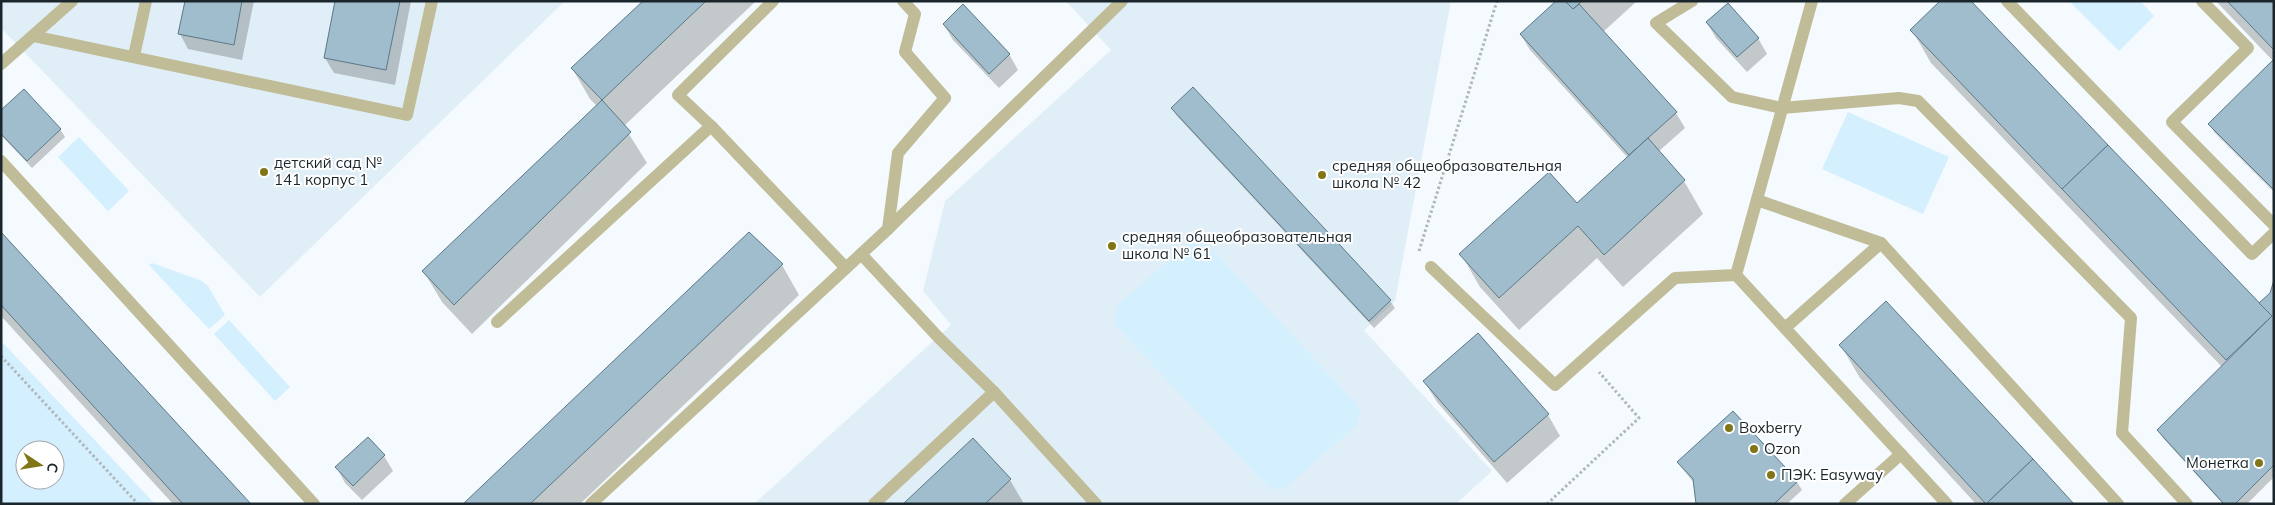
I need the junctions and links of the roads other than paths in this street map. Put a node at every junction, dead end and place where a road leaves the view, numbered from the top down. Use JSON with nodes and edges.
{"nodes":[{"id":1,"x":72,"y":1,"type":"edge"},
{"id":2,"x":146,"y":1,"type":"edge"},
{"id":3,"x":432,"y":1,"type":"edge"},
{"id":4,"x":773,"y":1,"type":"edge"},
{"id":5,"x":903,"y":1,"type":"edge"},
{"id":6,"x":1122,"y":1,"type":"edge"},
{"id":7,"x":1692,"y":1,"type":"edge"},
{"id":8,"x":1812,"y":1,"type":"edge"},
{"id":9,"x":2008,"y":1,"type":"edge"},
{"id":10,"x":2202,"y":1,"type":"edge"},
{"id":11,"x":33,"y":36,"type":"junction"},
{"id":12,"x":134,"y":56,"type":"junction"},
{"id":13,"x":1,"y":64,"type":"edge"},
{"id":14,"x":1782,"y":108,"type":"junction"},
{"id":15,"x":711,"y":126,"type":"junction"},
{"id":16,"x":1,"y":161,"type":"edge"},
{"id":17,"x":1757,"y":200,"type":"junction"},
{"id":18,"x":2274,"y":226,"type":"edge"},
{"id":19,"x":888,"y":229,"type":"junction"},
{"id":20,"x":2274,"y":234,"type":"edge"},
{"id":21,"x":1881,"y":243,"type":"junction"},
{"id":22,"x":861,"y":254,"type":"junction"},
{"id":23,"x":1430,"y":267,"type":"road end"},
{"id":24,"x":846,"y":268,"type":"junction"},
{"id":25,"x":1736,"y":275,"type":"junction"},
{"id":26,"x":497,"y":322,"type":"dead end"},
{"id":27,"x":1785,"y":328,"type":"junction"},
{"id":28,"x":994,"y":392,"type":"junction"},
{"id":29,"x":1901,"y":454,"type":"junction"},
{"id":30,"x":314,"y":504,"type":"edge"},
{"id":31,"x":591,"y":504,"type":"edge"},
{"id":32,"x":874,"y":504,"type":"edge"},
{"id":33,"x":1096,"y":504,"type":"edge"},
{"id":34,"x":1845,"y":504,"type":"edge"},
{"id":35,"x":1947,"y":504,"type":"edge"},
{"id":36,"x":2118,"y":504,"type":"edge"},
{"id":37,"x":2187,"y":504,"type":"edge"}],
"edges":[{"from":1,"to":11,"type":"lane"},
{"from":2,"to":12,"type":"lane"},
{"from":3,"to":12,"type":"lane"},
{"from":4,"to":15,"type":"lane"},
{"from":5,"to":19,"type":"lane"},
{"from":6,"to":19,"type":"lane"},
{"from":7,"to":14,"type":"lane"},
{"from":8,"to":14,"type":"lane"},
{"from":9,"to":20,"type":"lane"},
{"from":10,"to":18,"type":"lane"},
{"from":11,"to":12,"type":"lane"},
{"from":11,"to":13,"type":"lane"},
{"from":14,"to":17,"type":"lane"},
{"from":14,"to":37,"type":"lane"},
{"from":15,"to":24,"type":"lane"},
{"from":15,"to":26,"type":"lane"},
{"from":16,"to":30,"type":"lane"},
{"from":17,"to":21,"type":"lane"},
{"from":17,"to":25,"type":"lane"},
{"from":19,"to":22,"type":"lane"},
{"from":21,"to":27,"type":"lane"},
{"from":21,"to":36,"type":"lane"},
{"from":22,"to":24,"type":"lane"},
{"from":22,"to":28,"type":"lane"},
{"from":23,"to":25,"type":"lane"},
{"from":24,"to":31,"type":"lane"},
{"from":25,"to":27,"type":"lane"},
{"from":27,"to":29,"type":"lane"},
{"from":28,"to":32,"type":"lane"},
{"from":28,"to":33,"type":"lane"},
{"from":29,"to":34,"type":"lane"},
{"from":29,"to":35,"type":"lane"}]}
